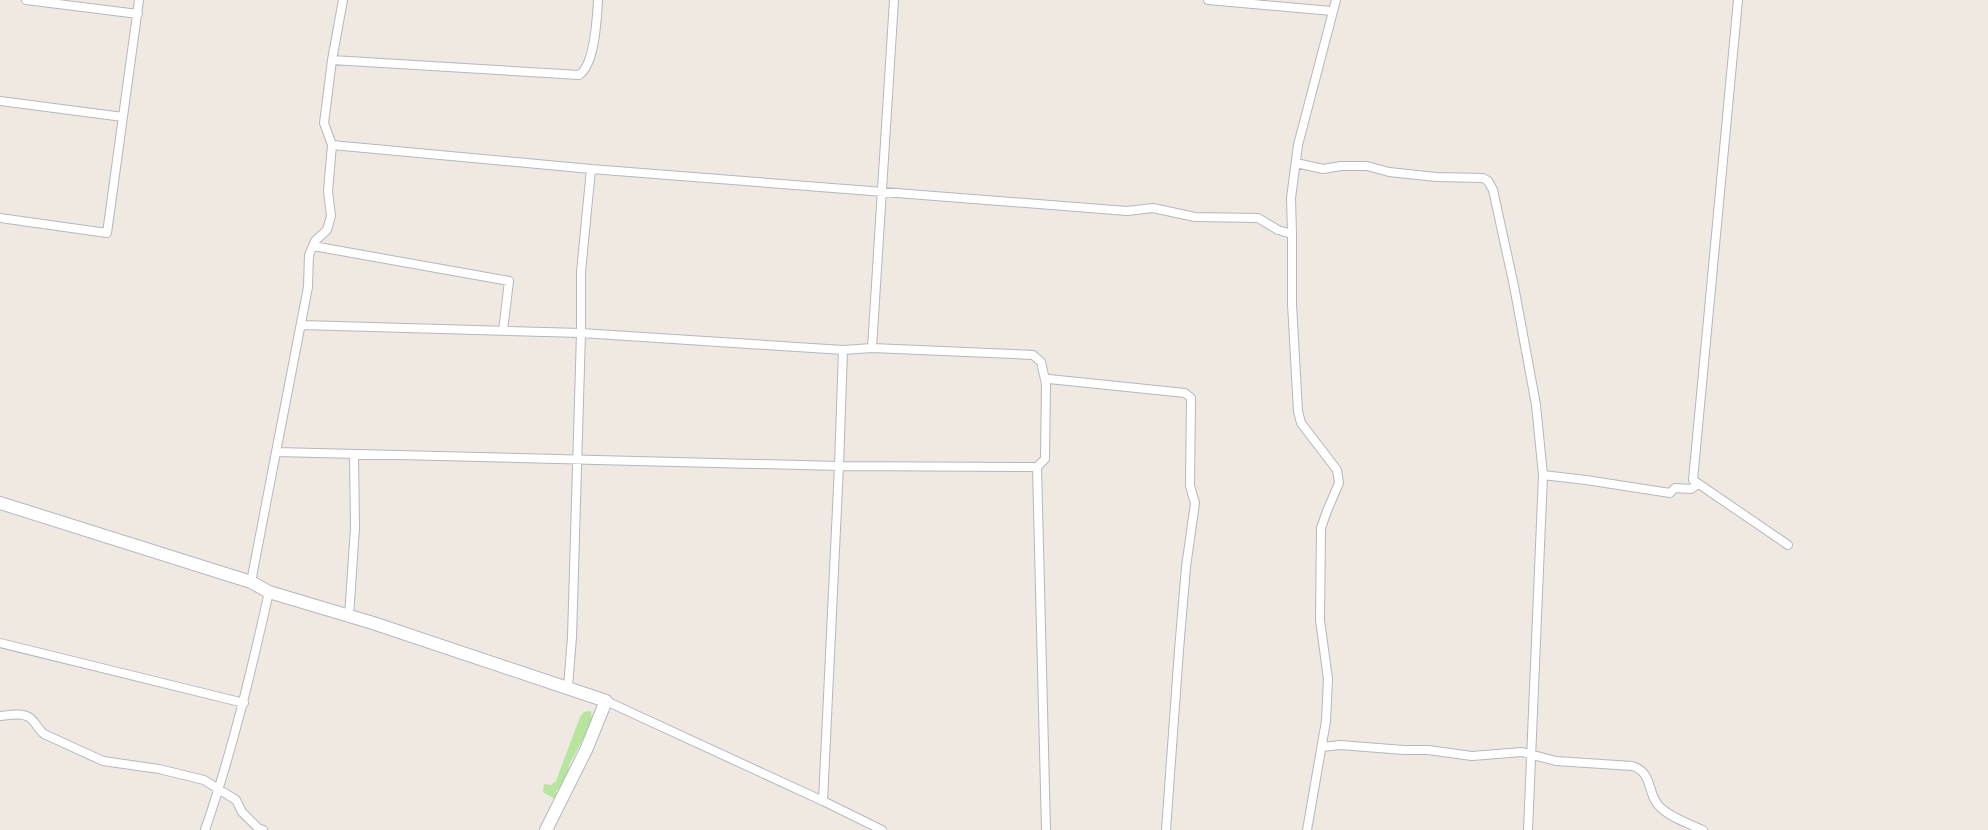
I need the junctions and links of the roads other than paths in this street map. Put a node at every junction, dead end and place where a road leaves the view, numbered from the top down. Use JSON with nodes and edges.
{"nodes":[{"id":1,"x":26,"y":0,"type":"edge"},
{"id":2,"x":139,"y":0,"type":"edge"},
{"id":3,"x":344,"y":0,"type":"edge"},
{"id":4,"x":598,"y":0,"type":"edge"},
{"id":5,"x":894,"y":0,"type":"edge"},
{"id":6,"x":1208,"y":0,"type":"edge"},
{"id":7,"x":1336,"y":0,"type":"edge"},
{"id":8,"x":1738,"y":0,"type":"edge"},
{"id":9,"x":1332,"y":11,"type":"junction"},
{"id":10,"x":138,"y":14,"type":"junction"},
{"id":11,"x":332,"y":60,"type":"junction"},
{"id":12,"x":0,"y":101,"type":"edge"},
{"id":13,"x":122,"y":117,"type":"junction"},
{"id":14,"x":332,"y":145,"type":"junction"},
{"id":15,"x":1296,"y":163,"type":"junction"},
{"id":16,"x":591,"y":169,"type":"junction"},
{"id":17,"x":882,"y":191,"type":"junction"},
{"id":18,"x":0,"y":218,"type":"edge"},
{"id":19,"x":1292,"y":234,"type":"junction"},
{"id":20,"x":313,"y":246,"type":"junction"},
{"id":21,"x":302,"y":325,"type":"junction"},
{"id":22,"x":504,"y":331,"type":"junction"},
{"id":23,"x":582,"y":333,"type":"junction"},
{"id":24,"x":872,"y":348,"type":"junction"},
{"id":25,"x":843,"y":350,"type":"junction"},
{"id":26,"x":1050,"y":379,"type":"dead end"},
{"id":27,"x":276,"y":452,"type":"junction"},
{"id":28,"x":354,"y":454,"type":"junction"},
{"id":29,"x":577,"y":460,"type":"junction"},
{"id":30,"x":839,"y":466,"type":"junction"},
{"id":31,"x":1037,"y":467,"type":"junction"},
{"id":32,"x":1543,"y":475,"type":"junction"},
{"id":33,"x":1698,"y":484,"type":"junction"},
{"id":34,"x":0,"y":503,"type":"edge"},
{"id":35,"x":1788,"y":545,"type":"dead end"},
{"id":36,"x":251,"y":582,"type":"junction"},
{"id":37,"x":269,"y":592,"type":"junction"},
{"id":38,"x":349,"y":616,"type":"junction"},
{"id":39,"x":0,"y":643,"type":"edge"},
{"id":40,"x":568,"y":687,"type":"junction"},
{"id":41,"x":606,"y":701,"type":"junction"},
{"id":42,"x":244,"y":703,"type":"junction"},
{"id":43,"x":0,"y":716,"type":"edge"},
{"id":44,"x":1322,"y":747,"type":"junction"},
{"id":45,"x":1530,"y":753,"type":"junction"},
{"id":46,"x":219,"y":790,"type":"junction"},
{"id":47,"x":824,"y":801,"type":"junction"},
{"id":48,"x":205,"y":830,"type":"edge"},
{"id":49,"x":263,"y":830,"type":"edge"},
{"id":50,"x":546,"y":830,"type":"edge"},
{"id":51,"x":882,"y":830,"type":"edge"},
{"id":52,"x":1046,"y":830,"type":"edge"},
{"id":53,"x":1166,"y":830,"type":"edge"},
{"id":54,"x":1307,"y":830,"type":"edge"},
{"id":55,"x":1528,"y":830,"type":"edge"},
{"id":56,"x":1702,"y":830,"type":"edge"}],
"edges":[{"from":1,"to":10,"type":"street"},
{"from":2,"to":10,"type":"street"},
{"from":3,"to":11,"type":"street"},
{"from":4,"to":11,"type":"street"},
{"from":5,"to":17,"type":"street"},
{"from":6,"to":9,"type":"street"},
{"from":7,"to":9,"type":"street"},
{"from":8,"to":33,"type":"street"},
{"from":9,"to":15,"type":"street"},
{"from":10,"to":13,"type":"street"},
{"from":11,"to":14,"type":"street"},
{"from":12,"to":13,"type":"street"},
{"from":13,"to":18,"type":"street"},
{"from":14,"to":16,"type":"street"},
{"from":14,"to":20,"type":"street"},
{"from":15,"to":19,"type":"street"},
{"from":15,"to":32,"type":"street"},
{"from":16,"to":17,"type":"street"},
{"from":16,"to":23,"type":"street"},
{"from":17,"to":19,"type":"street"},
{"from":17,"to":24,"type":"street"},
{"from":19,"to":44,"type":"street"},
{"from":20,"to":21,"type":"street"},
{"from":20,"to":22,"type":"street"},
{"from":21,"to":22,"type":"street"},
{"from":21,"to":27,"type":"street"},
{"from":22,"to":23,"type":"street"},
{"from":23,"to":25,"type":"street"},
{"from":23,"to":29,"type":"street"},
{"from":24,"to":25,"type":"street"},
{"from":24,"to":31,"type":"street"},
{"from":25,"to":30,"type":"street"},
{"from":26,"to":53,"type":"street"},
{"from":27,"to":28,"type":"street"},
{"from":27,"to":36,"type":"street"},
{"from":28,"to":29,"type":"street"},
{"from":28,"to":38,"type":"street"},
{"from":29,"to":30,"type":"street"},
{"from":29,"to":40,"type":"street"},
{"from":30,"to":31,"type":"street"},
{"from":30,"to":47,"type":"street"},
{"from":31,"to":52,"type":"street"},
{"from":32,"to":33,"type":"street"},
{"from":32,"to":45,"type":"street"},
{"from":33,"to":35,"type":"street"},
{"from":34,"to":36,"type":"street"},
{"from":36,"to":37,"type":"street"},
{"from":37,"to":38,"type":"street"},
{"from":37,"to":42,"type":"street"},
{"from":38,"to":40,"type":"street"},
{"from":39,"to":42,"type":"street"},
{"from":40,"to":41,"type":"street"},
{"from":41,"to":47,"type":"street"},
{"from":41,"to":50,"type":"street"},
{"from":42,"to":46,"type":"street"},
{"from":43,"to":46,"type":"street"},
{"from":44,"to":45,"type":"street"},
{"from":44,"to":54,"type":"street"},
{"from":45,"to":55,"type":"street"},
{"from":45,"to":56,"type":"street"},
{"from":46,"to":48,"type":"street"},
{"from":46,"to":49,"type":"street"},
{"from":47,"to":51,"type":"street"}]}
